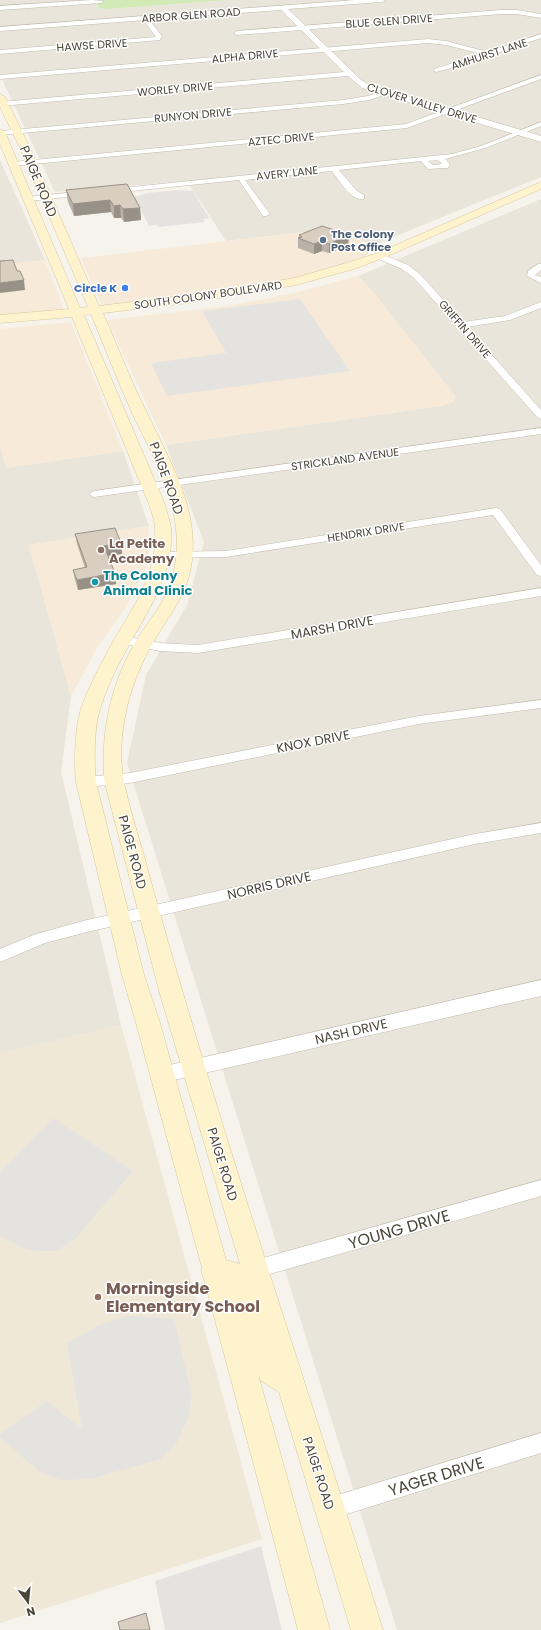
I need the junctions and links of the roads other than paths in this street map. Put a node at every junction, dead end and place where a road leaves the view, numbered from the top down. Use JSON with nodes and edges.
{"nodes":[{"id":1,"x":382,"y":0,"type":"edge"},
{"id":2,"x":101,"y":1,"type":"edge"},
{"id":3,"x":0,"y":8,"type":"edge"},
{"id":4,"x":283,"y":8,"type":"junction"},
{"id":5,"x":541,"y":16,"type":"edge"},
{"id":6,"x":475,"y":17,"type":"junction"},
{"id":7,"x":145,"y":18,"type":"junction"},
{"id":8,"x":483,"y":21,"type":"dead end"},
{"id":9,"x":303,"y":27,"type":"junction"},
{"id":10,"x":0,"y":29,"type":"edge"},
{"id":11,"x":237,"y":33,"type":"dead end"},
{"id":12,"x":541,"y":36,"type":"edge"},
{"id":13,"x":325,"y":49,"type":"junction"},
{"id":14,"x":0,"y":52,"type":"edge"},
{"id":15,"x":489,"y":54,"type":"junction"},
{"id":16,"x":436,"y":70,"type":"dead end"},
{"id":17,"x":350,"y":74,"type":"junction"},
{"id":18,"x":0,"y":76,"type":"edge"},
{"id":19,"x":541,"y":77,"type":"edge"},
{"id":20,"x":385,"y":93,"type":"junction"},
{"id":21,"x":1,"y":102,"type":"edge"},
{"id":22,"x":449,"y":112,"type":"junction"},
{"id":23,"x":541,"y":124,"type":"edge"},
{"id":24,"x":17,"y":132,"type":"junction"},
{"id":25,"x":519,"y":132,"type":"junction"},
{"id":26,"x":0,"y":133,"type":"edge"},
{"id":27,"x":541,"y":139,"type":"edge"},
{"id":28,"x":31,"y":162,"type":"junction"},
{"id":29,"x":13,"y":164,"type":"junction"},
{"id":30,"x":334,"y":168,"type":"junction"},
{"id":31,"x":240,"y":177,"type":"junction"},
{"id":32,"x":541,"y":185,"type":"edge"},
{"id":33,"x":541,"y":193,"type":"edge"},
{"id":34,"x":361,"y":196,"type":"dead end"},
{"id":35,"x":46,"y":197,"type":"junction"},
{"id":36,"x":28,"y":199,"type":"junction"},
{"id":37,"x":266,"y":214,"type":"dead end"},
{"id":38,"x":484,"y":214,"type":"junction"},
{"id":39,"x":384,"y":258,"type":"junction"},
{"id":40,"x":73,"y":260,"type":"junction"},
{"id":41,"x":56,"y":264,"type":"junction"},
{"id":42,"x":541,"y":266,"type":"edge"},
{"id":43,"x":315,"y":276,"type":"junction"},
{"id":44,"x":332,"y":279,"type":"junction"},
{"id":45,"x":541,"y":280,"type":"edge"},
{"id":46,"x":266,"y":291,"type":"junction"},
{"id":47,"x":541,"y":305,"type":"edge"},
{"id":48,"x":96,"y":313,"type":"junction"},
{"id":49,"x":77,"y":315,"type":"junction"},
{"id":50,"x":0,"y":319,"type":"edge"},
{"id":51,"x":462,"y":325,"type":"junction"},
{"id":52,"x":0,"y":326,"type":"edge"},
{"id":53,"x":130,"y":390,"type":"junction"},
{"id":54,"x":109,"y":392,"type":"junction"},
{"id":55,"x":541,"y":416,"type":"edge"},
{"id":56,"x":541,"y":431,"type":"edge"},
{"id":57,"x":172,"y":484,"type":"junction"},
{"id":58,"x":150,"y":486,"type":"junction"},
{"id":59,"x":94,"y":494,"type":"dead end"},
{"id":60,"x":161,"y":554,"type":"junction"},
{"id":61,"x":184,"y":555,"type":"junction"},
{"id":62,"x":541,"y":573,"type":"edge"},
{"id":63,"x":541,"y":592,"type":"edge"},
{"id":64,"x":123,"y":640,"type":"junction"},
{"id":65,"x":142,"y":646,"type":"junction"},
{"id":66,"x":541,"y":704,"type":"edge"},
{"id":67,"x":114,"y":780,"type":"junction"},
{"id":68,"x":86,"y":782,"type":"junction"},
{"id":69,"x":541,"y":828,"type":"edge"},
{"id":70,"x":149,"y":912,"type":"junction"},
{"id":71,"x":119,"y":919,"type":"junction"},
{"id":72,"x":0,"y":956,"type":"edge"},
{"id":73,"x":541,"y":988,"type":"edge"},
{"id":74,"x":194,"y":1067,"type":"junction"},
{"id":75,"x":161,"y":1075,"type":"junction"},
{"id":76,"x":541,"y":1188,"type":"edge"},
{"id":77,"x":256,"y":1269,"type":"junction"},
{"id":78,"x":214,"y":1270,"type":"junction"},
{"id":79,"x":290,"y":1382,"type":"junction"},
{"id":80,"x":541,"y":1443,"type":"edge"},
{"id":81,"x":331,"y":1508,"type":"junction"},
{"id":82,"x":314,"y":1630,"type":"edge"},
{"id":83,"x":367,"y":1630,"type":"edge"}],
"edges":[{"from":1,"to":4,"type":"street","name":"ARBOR GLEN ROAD"},
{"from":2,"to":3,"type":"street"},
{"from":4,"to":7,"type":"street","name":"ARBOR GLEN ROAD"},
{"from":4,"to":9,"type":"street","name":"CLOVER VALLEY DRIVE"},
{"from":5,"to":6,"type":"street","name":"BLUE GLEN DRIVE"},
{"from":6,"to":8,"type":"street"},
{"from":6,"to":9,"type":"street","name":"BLUE GLEN DRIVE"},
{"from":7,"to":10,"type":"street","name":"ARBOR GLEN ROAD"},
{"from":7,"to":14,"type":"street","name":"HAWSE DRIVE"},
{"from":9,"to":11,"type":"street","name":"BLUE GLEN DRIVE"},
{"from":9,"to":13,"type":"street","name":"CLOVER VALLEY DRIVE"},
{"from":12,"to":15,"type":"street","name":"AMHURST LANE"},
{"from":13,"to":15,"type":"street","name":"ALPHA DRIVE"},
{"from":13,"to":17,"type":"street","name":"CLOVER VALLEY DRIVE"},
{"from":13,"to":18,"type":"street","name":"ALPHA DRIVE"},
{"from":15,"to":16,"type":"street","name":"AMHURST LANE"},
{"from":17,"to":20,"type":"street","name":"CLOVER VALLEY DRIVE"},
{"from":17,"to":21,"type":"street","name":"WORLEY DRIVE"},
{"from":19,"to":22,"type":"street","name":"AZTEC DRIVE"},
{"from":20,"to":22,"type":"street","name":"CLOVER VALLEY DRIVE"},
{"from":20,"to":24,"type":"street","name":"RUNYON DRIVE"},
{"from":21,"to":24,"type":"main road","name":"PAIGE ROAD"},
{"from":22,"to":25,"type":"street","name":"CLOVER VALLEY DRIVE"},
{"from":22,"to":28,"type":"street","name":"AZTEC DRIVE"},
{"from":23,"to":25,"type":"street","name":"AVERY LANE"},
{"from":24,"to":26,"type":"street","name":"RUNYON DRIVE"},
{"from":24,"to":28,"type":"main road","name":"PAIGE ROAD"},
{"from":25,"to":27,"type":"street","name":"CLOVER VALLEY DRIVE"},
{"from":25,"to":30,"type":"street","name":"AVERY LANE"},
{"from":26,"to":29,"type":"main road","name":"PAIGE ROAD"},
{"from":28,"to":29,"type":"street","name":"AZTEC DRIVE"},
{"from":28,"to":35,"type":"main road","name":"PAIGE ROAD"},
{"from":29,"to":36,"type":"main road","name":"PAIGE ROAD"},
{"from":30,"to":31,"type":"street","name":"AVERY LANE"},
{"from":30,"to":34,"type":"street"},
{"from":31,"to":35,"type":"street","name":"AVERY LANE"},
{"from":31,"to":37,"type":"street"},
{"from":32,"to":38,"type":"main road","name":"SOUTH COLONY BOULEVARD"},
{"from":33,"to":38,"type":"main road","name":"SOUTH COLONY BOULEVARD"},
{"from":35,"to":36,"type":"street","name":"AVERY LANE"},
{"from":35,"to":40,"type":"main road","name":"PAIGE ROAD"},
{"from":36,"to":41,"type":"main road","name":"PAIGE ROAD"},
{"from":38,"to":39,"type":"main road","name":"SOUTH COLONY BOULEVARD"},
{"from":39,"to":43,"type":"main road","name":"SOUTH COLONY BOULEVARD"},
{"from":39,"to":44,"type":"main road","name":"SOUTH COLONY BOULEVARD"},
{"from":39,"to":51,"type":"street","name":"GRIFFIN DRIVE"},
{"from":40,"to":41,"type":"main road"},
{"from":40,"to":48,"type":"main road","name":"PAIGE ROAD"},
{"from":41,"to":49,"type":"main road","name":"PAIGE ROAD"},
{"from":42,"to":45,"type":"street"},
{"from":43,"to":44,"type":"main road"},
{"from":43,"to":46,"type":"main road","name":"SOUTH COLONY BOULEVARD"},
{"from":44,"to":46,"type":"main road","name":"SOUTH COLONY BOULEVARD"},
{"from":46,"to":48,"type":"main road","name":"SOUTH COLONY BOULEVARD"},
{"from":47,"to":51,"type":"street"},
{"from":48,"to":49,"type":"main road","name":"SOUTH COLONY BOULEVARD"},
{"from":48,"to":53,"type":"main road","name":"PAIGE ROAD"},
{"from":49,"to":50,"type":"main road","name":"SOUTH COLONY BOULEVARD"},
{"from":49,"to":52,"type":"main road","name":"SOUTH COLONY BOULEVARD"},
{"from":49,"to":54,"type":"main road","name":"PAIGE ROAD"},
{"from":51,"to":55,"type":"street","name":"GRIFFIN DRIVE"},
{"from":53,"to":54,"type":"main road"},
{"from":53,"to":57,"type":"main road","name":"PAIGE ROAD"},
{"from":54,"to":58,"type":"main road","name":"PAIGE ROAD"},
{"from":56,"to":57,"type":"street","name":"STRICKLAND AVENUE"},
{"from":57,"to":58,"type":"street","name":"STRICKLAND AVENUE"},
{"from":57,"to":61,"type":"main road","name":"PAIGE ROAD"},
{"from":58,"to":59,"type":"street","name":"STRICKLAND AVENUE"},
{"from":58,"to":60,"type":"main road","name":"PAIGE ROAD"},
{"from":60,"to":61,"type":"street","name":"HENDRIX DRIVE"},
{"from":60,"to":64,"type":"main road","name":"PAIGE ROAD"},
{"from":61,"to":62,"type":"street","name":"HENDRIX DRIVE"},
{"from":61,"to":65,"type":"main road","name":"PAIGE ROAD"},
{"from":63,"to":65,"type":"street","name":"MARSH DRIVE"},
{"from":64,"to":65,"type":"street","name":"MARSH DRIVE"},
{"from":64,"to":68,"type":"main road","name":"PAIGE ROAD"},
{"from":65,"to":67,"type":"main road","name":"PAIGE ROAD"},
{"from":66,"to":67,"type":"street","name":"KNOX DRIVE"},
{"from":67,"to":68,"type":"street","name":"KNOX DRIVE"},
{"from":67,"to":70,"type":"main road","name":"PAIGE ROAD"},
{"from":68,"to":71,"type":"main road","name":"PAIGE ROAD"},
{"from":69,"to":70,"type":"street","name":"NORRIS DRIVE"},
{"from":70,"to":71,"type":"street","name":"NORRIS DRIVE"},
{"from":70,"to":74,"type":"main road","name":"PAIGE ROAD"},
{"from":71,"to":72,"type":"street","name":"NORRIS DRIVE"},
{"from":71,"to":75,"type":"main road","name":"PAIGE ROAD"},
{"from":73,"to":74,"type":"street","name":"NASH DRIVE"},
{"from":74,"to":75,"type":"street","name":"NASH DRIVE"},
{"from":74,"to":77,"type":"main road","name":"PAIGE ROAD"},
{"from":75,"to":78,"type":"main road","name":"PAIGE ROAD"},
{"from":76,"to":77,"type":"street","name":"YOUNG DRIVE"},
{"from":77,"to":79,"type":"main road","name":"PAIGE ROAD"},
{"from":78,"to":79,"type":"main road"},
{"from":78,"to":82,"type":"main road","name":"PAIGE ROAD"},
{"from":79,"to":81,"type":"main road","name":"PAIGE ROAD"},
{"from":80,"to":81,"type":"street","name":"YAGER DRIVE"},
{"from":81,"to":83,"type":"main road","name":"PAIGE ROAD"}]}
